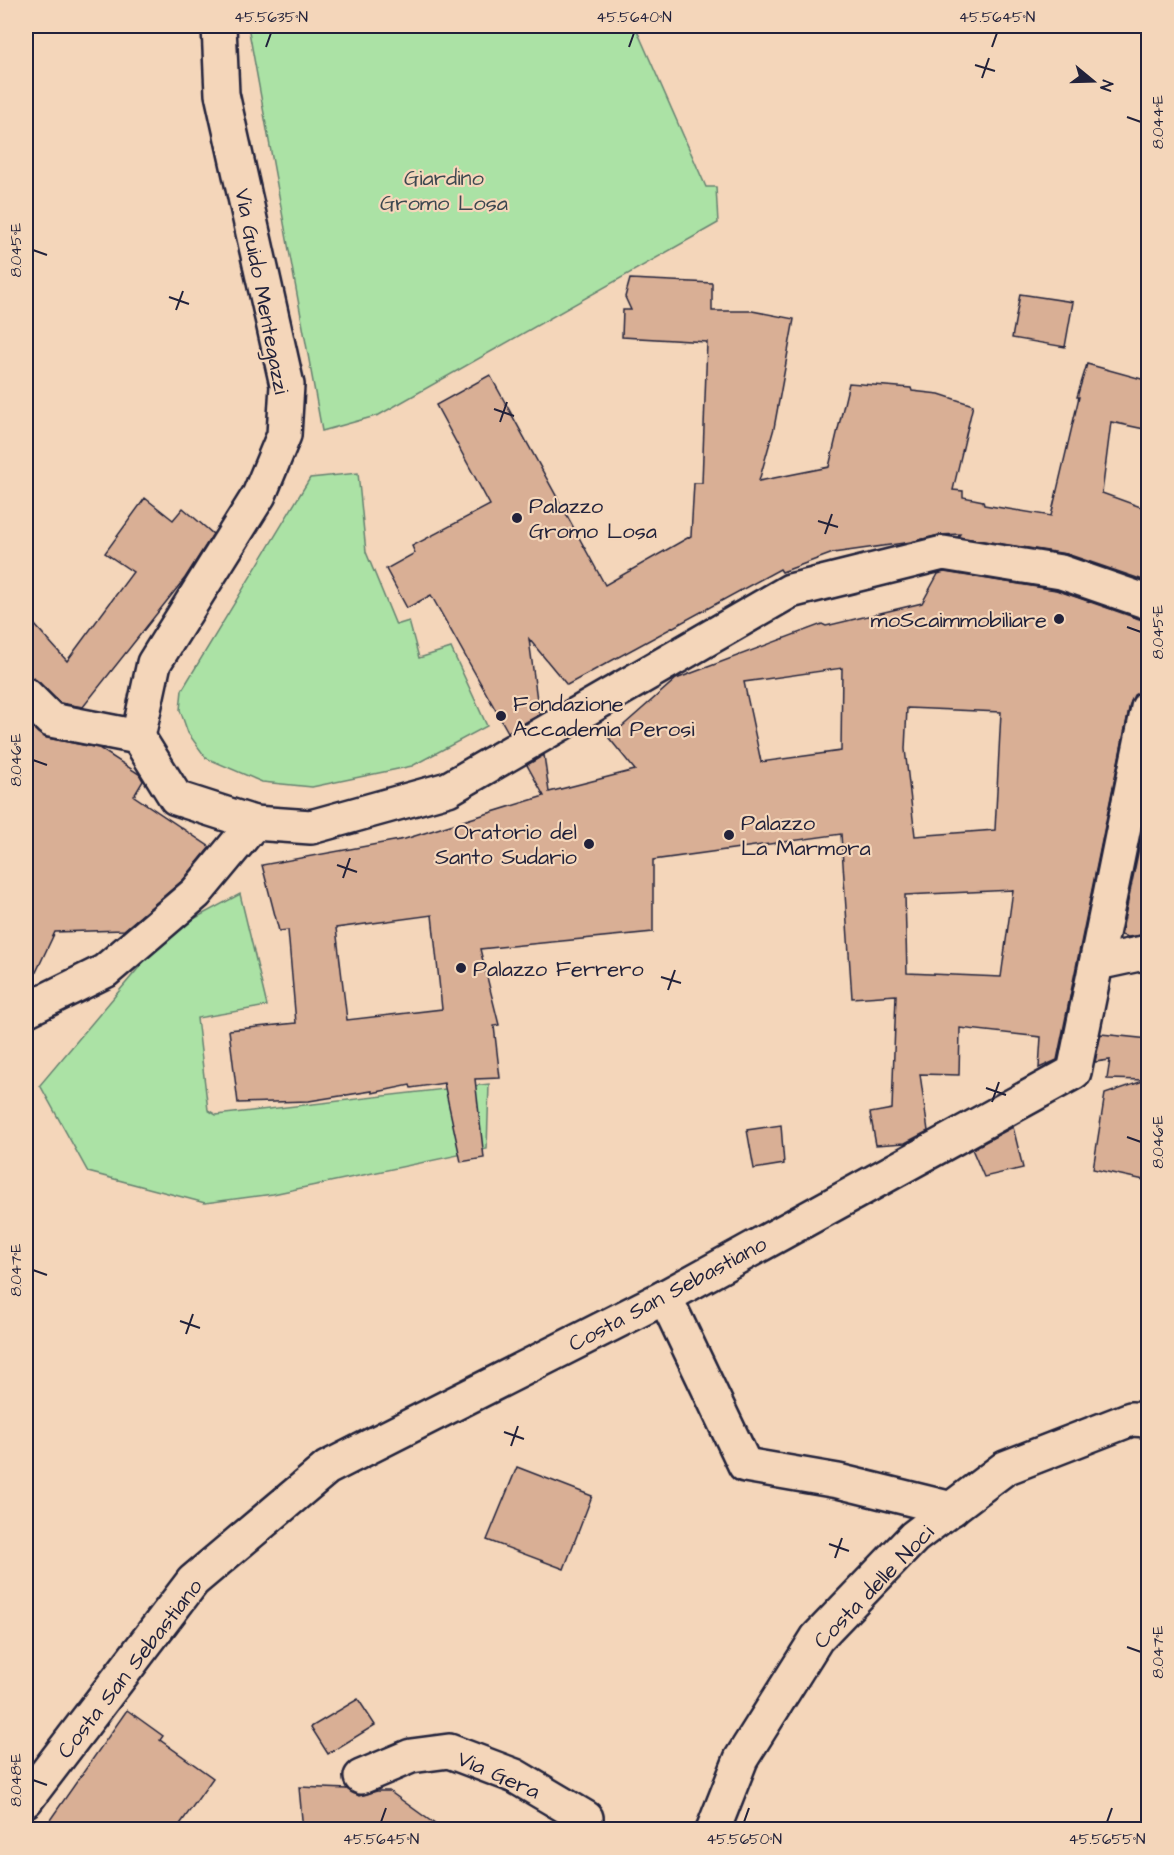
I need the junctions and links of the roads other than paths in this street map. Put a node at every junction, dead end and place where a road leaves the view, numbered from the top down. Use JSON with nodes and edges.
{"nodes":[{"id":1,"x":219,"y":26,"type":"edge"},
{"id":2,"x":1149,"y":602,"type":"edge"},
{"id":3,"x":26,"y":695,"type":"edge"},
{"id":4,"x":1149,"y":708,"type":"edge"},
{"id":5,"x":138,"y":738,"type":"junction"},
{"id":6,"x":254,"y":823,"type":"junction"},
{"id":7,"x":1149,"y":952,"type":"edge"},
{"id":8,"x":1097,"y":963,"type":"junction"},
{"id":9,"x":26,"y":1010,"type":"edge"},
{"id":10,"x":664,"y":1297,"type":"junction"},
{"id":11,"x":1149,"y":1420,"type":"edge"},
{"id":12,"x":952,"y":1509,"type":"junction"},
{"id":13,"x":361,"y":1777,"type":"dead end"},
{"id":14,"x":26,"y":1800,"type":"edge"},
{"id":15,"x":578,"y":1830,"type":"edge"},
{"id":16,"x":713,"y":1830,"type":"edge"}],
"edges":[{"from":1,"to":5,"type":"street","name":"Via Guido Mentegazzi"},
{"from":2,"to":6,"type":"street"},
{"from":3,"to":5,"type":"street"},
{"from":4,"to":8,"type":"street","name":"Costa San Sebastiano"},
{"from":5,"to":6,"type":"street"},
{"from":6,"to":9,"type":"street"},
{"from":7,"to":8,"type":"street"},
{"from":8,"to":10,"type":"street","name":"Costa San Sebastiano"},
{"from":10,"to":12,"type":"street"},
{"from":10,"to":14,"type":"street","name":"Costa San Sebastiano"},
{"from":11,"to":12,"type":"street","name":"Costa delle Noci"},
{"from":12,"to":16,"type":"street","name":"Costa delle Noci"},
{"from":13,"to":15,"type":"street","name":"Via Gera"}]}
